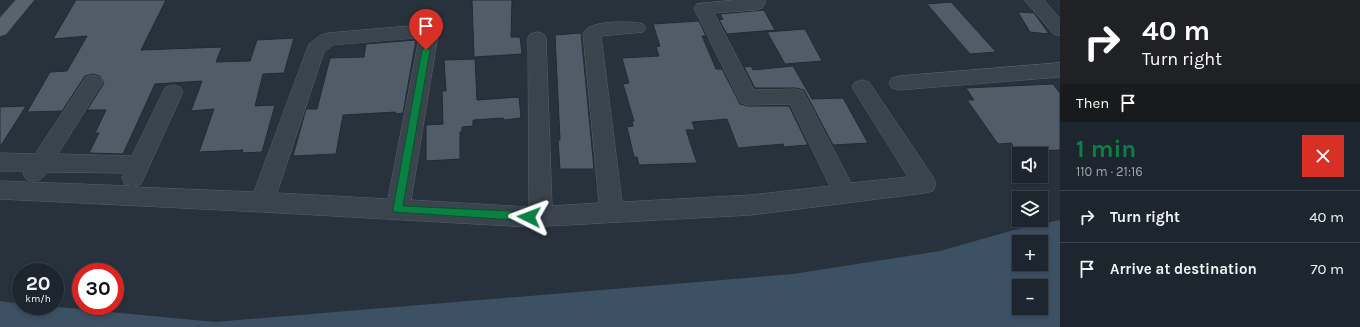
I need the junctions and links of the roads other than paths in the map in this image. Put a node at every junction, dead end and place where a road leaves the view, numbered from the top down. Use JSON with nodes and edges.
{"nodes":[{"id":1,"x":25,"y":0,"type":"edge"},
{"id":2,"x":756,"y":0,"type":"edge"},
{"id":3,"x":1034,"y":0,"type":"edge"},
{"id":4,"x":637,"y":28,"type":"dead end"},
{"id":5,"x":0,"y":30,"type":"edge"},
{"id":6,"x":1060,"y":30,"type":"edge"},
{"id":7,"x":537,"y":38,"type":"dead end"},
{"id":8,"x":1060,"y":70,"type":"edge"},
{"id":9,"x":93,"y":82,"type":"dead end"},
{"id":10,"x":899,"y":82,"type":"dead end"},
{"id":11,"x":862,"y":87,"type":"dead end"},
{"id":12,"x":173,"y":92,"type":"dead end"},
{"id":13,"x":0,"y":162,"type":"edge"},
{"id":14,"x":40,"y":163,"type":"junction"},
{"id":15,"x":140,"y":165,"type":"junction"},
{"id":16,"x":0,"y":190,"type":"edge"},
{"id":17,"x":23,"y":191,"type":"junction"},
{"id":18,"x":844,"y":194,"type":"junction"},
{"id":19,"x":126,"y":196,"type":"junction"},
{"id":20,"x":262,"y":202,"type":"junction"},
{"id":21,"x":398,"y":209,"type":"junction"},
{"id":22,"x":612,"y":212,"type":"junction"},
{"id":23,"x":541,"y":216,"type":"junction"}],
"edges":[{"from":1,"to":5,"type":"main road"},
{"from":2,"to":18,"type":"street"},
{"from":3,"to":6,"type":"street"},
{"from":4,"to":22,"type":"street"},
{"from":7,"to":23,"type":"street"},
{"from":8,"to":10,"type":"street"},
{"from":9,"to":14,"type":"street"},
{"from":11,"to":18,"type":"street"},
{"from":12,"to":15,"type":"street"},
{"from":13,"to":14,"type":"street"},
{"from":14,"to":15,"type":"street"},
{"from":14,"to":17,"type":"street"},
{"from":15,"to":19,"type":"street"},
{"from":16,"to":17,"type":"street"},
{"from":17,"to":19,"type":"street"},
{"from":18,"to":22,"type":"street"},
{"from":19,"to":20,"type":"street"},
{"from":20,"to":21,"type":"street"},
{"from":20,"to":21,"type":"street"},
{"from":21,"to":23,"type":"street"},
{"from":22,"to":23,"type":"street"}]}
